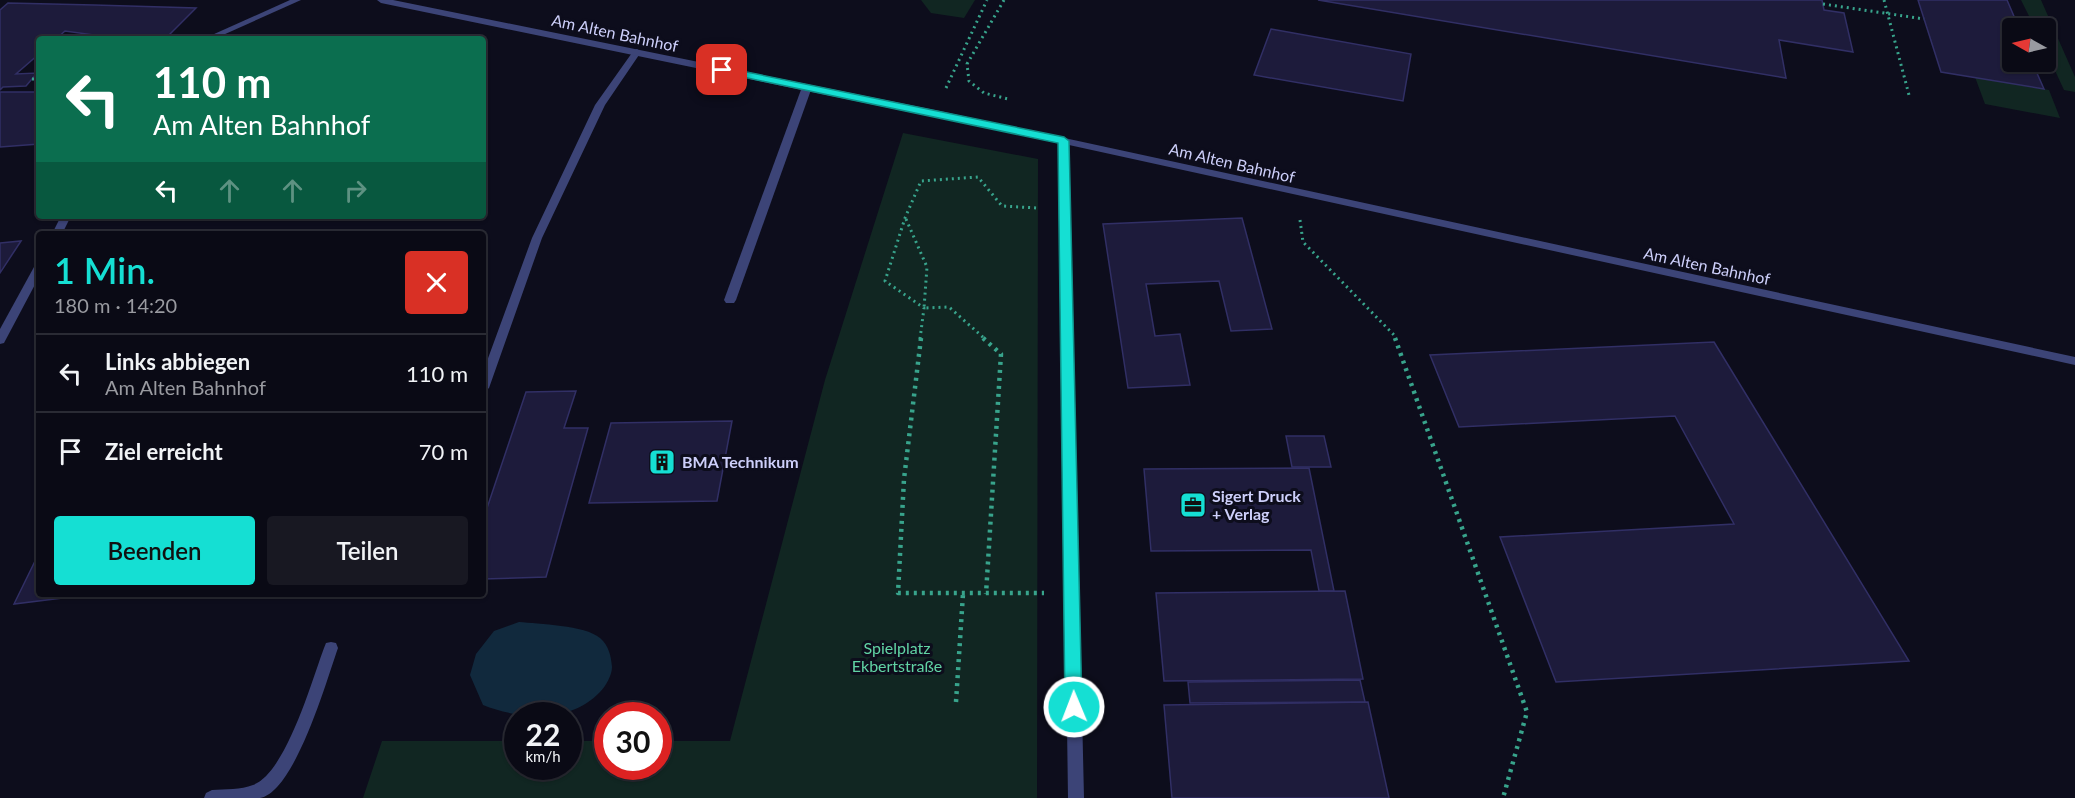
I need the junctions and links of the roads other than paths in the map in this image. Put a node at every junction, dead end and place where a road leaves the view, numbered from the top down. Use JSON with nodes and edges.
{"nodes":[{"id":1,"x":297,"y":0,"type":"edge"},
{"id":2,"x":381,"y":0,"type":"edge"},
{"id":3,"x":214,"y":36,"type":"edge"},
{"id":4,"x":637,"y":52,"type":"junction"},
{"id":5,"x":807,"y":87,"type":"junction"},
{"id":6,"x":1064,"y":141,"type":"junction"},
{"id":7,"x":36,"y":273,"type":"edge"},
{"id":8,"x":730,"y":300,"type":"dead end"},
{"id":9,"x":0,"y":340,"type":"edge"},
{"id":10,"x":2075,"y":361,"type":"edge"},
{"id":11,"x":486,"y":380,"type":"edge"},
{"id":12,"x":331,"y":648,"type":"dead end"},
{"id":13,"x":212,"y":798,"type":"edge"},
{"id":14,"x":1076,"y":798,"type":"edge"}],
"edges":[{"from":1,"to":3,"type":"street"},
{"from":2,"to":4,"type":"street","name":"Am Alten Bahnhof"},
{"from":4,"to":5,"type":"street","name":"Am Alten Bahnhof"},
{"from":4,"to":11,"type":"street"},
{"from":5,"to":6,"type":"street","name":"Am Alten Bahnhof"},
{"from":5,"to":8,"type":"street"},
{"from":6,"to":10,"type":"street","name":"Am Alten Bahnhof"},
{"from":6,"to":14,"type":"street"},
{"from":7,"to":9,"type":"street"},
{"from":12,"to":13,"type":"street"}]}
